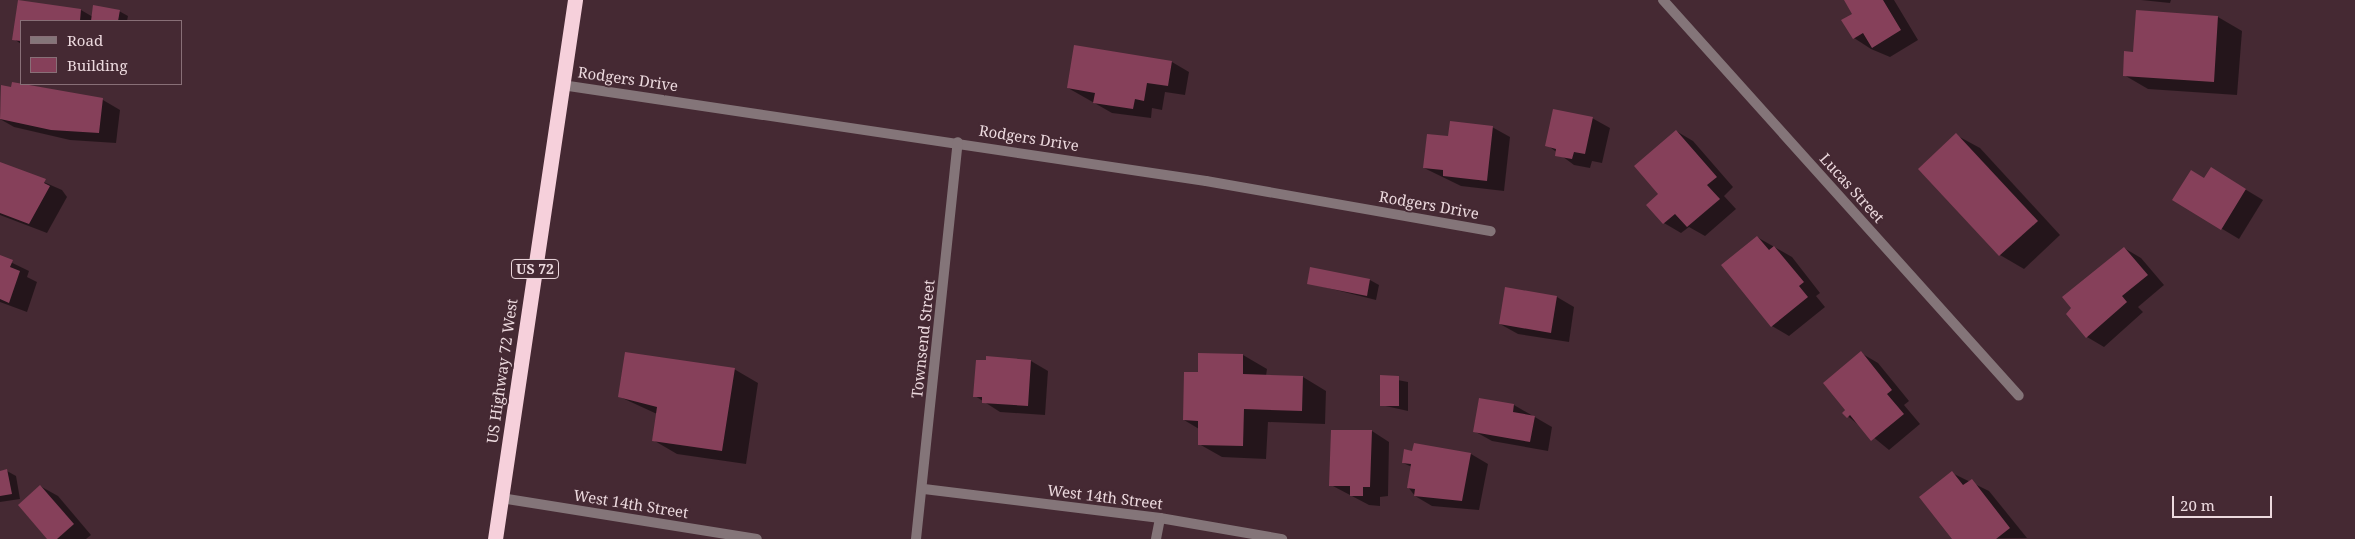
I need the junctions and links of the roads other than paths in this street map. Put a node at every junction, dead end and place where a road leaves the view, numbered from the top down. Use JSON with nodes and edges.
{"nodes":[{"id":1,"x":575,"y":0,"type":"edge"},
{"id":2,"x":1663,"y":0,"type":"edge"},
{"id":3,"x":562,"y":85,"type":"junction"},
{"id":4,"x":958,"y":142,"type":"junction"},
{"id":5,"x":1490,"y":231,"type":"dead end"},
{"id":6,"x":2019,"y":396,"type":"dead end"},
{"id":7,"x":924,"y":489,"type":"junction"},
{"id":8,"x":501,"y":498,"type":"junction"},
{"id":9,"x":1160,"y":518,"type":"junction"},
{"id":10,"x":495,"y":539,"type":"edge"},
{"id":11,"x":757,"y":539,"type":"edge"},
{"id":12,"x":916,"y":539,"type":"edge"},
{"id":13,"x":1156,"y":539,"type":"edge"},
{"id":14,"x":1282,"y":539,"type":"edge"}],
"edges":[{"from":1,"to":3,"type":"highway","name":"US Highway 72 West","number":"US 72"},
{"from":2,"to":6,"type":"street","name":"Lucas Street"},
{"from":3,"to":4,"type":"street","name":"Rodgers Drive"},
{"from":3,"to":8,"type":"highway","name":"US Highway 72 West","number":"US 72"},
{"from":4,"to":5,"type":"street","name":"Rodgers Drive"},
{"from":4,"to":7,"type":"street","name":"Townsend Street"},
{"from":7,"to":9,"type":"street","name":"West 14th Street"},
{"from":7,"to":12,"type":"street","name":"Townsend Street"},
{"from":8,"to":10,"type":"highway","name":"US Highway 72 West","number":"US 72"},
{"from":8,"to":11,"type":"street","name":"West 14th Street"},
{"from":9,"to":13,"type":"street"},
{"from":9,"to":14,"type":"street","name":"West 14th Street"}]}
